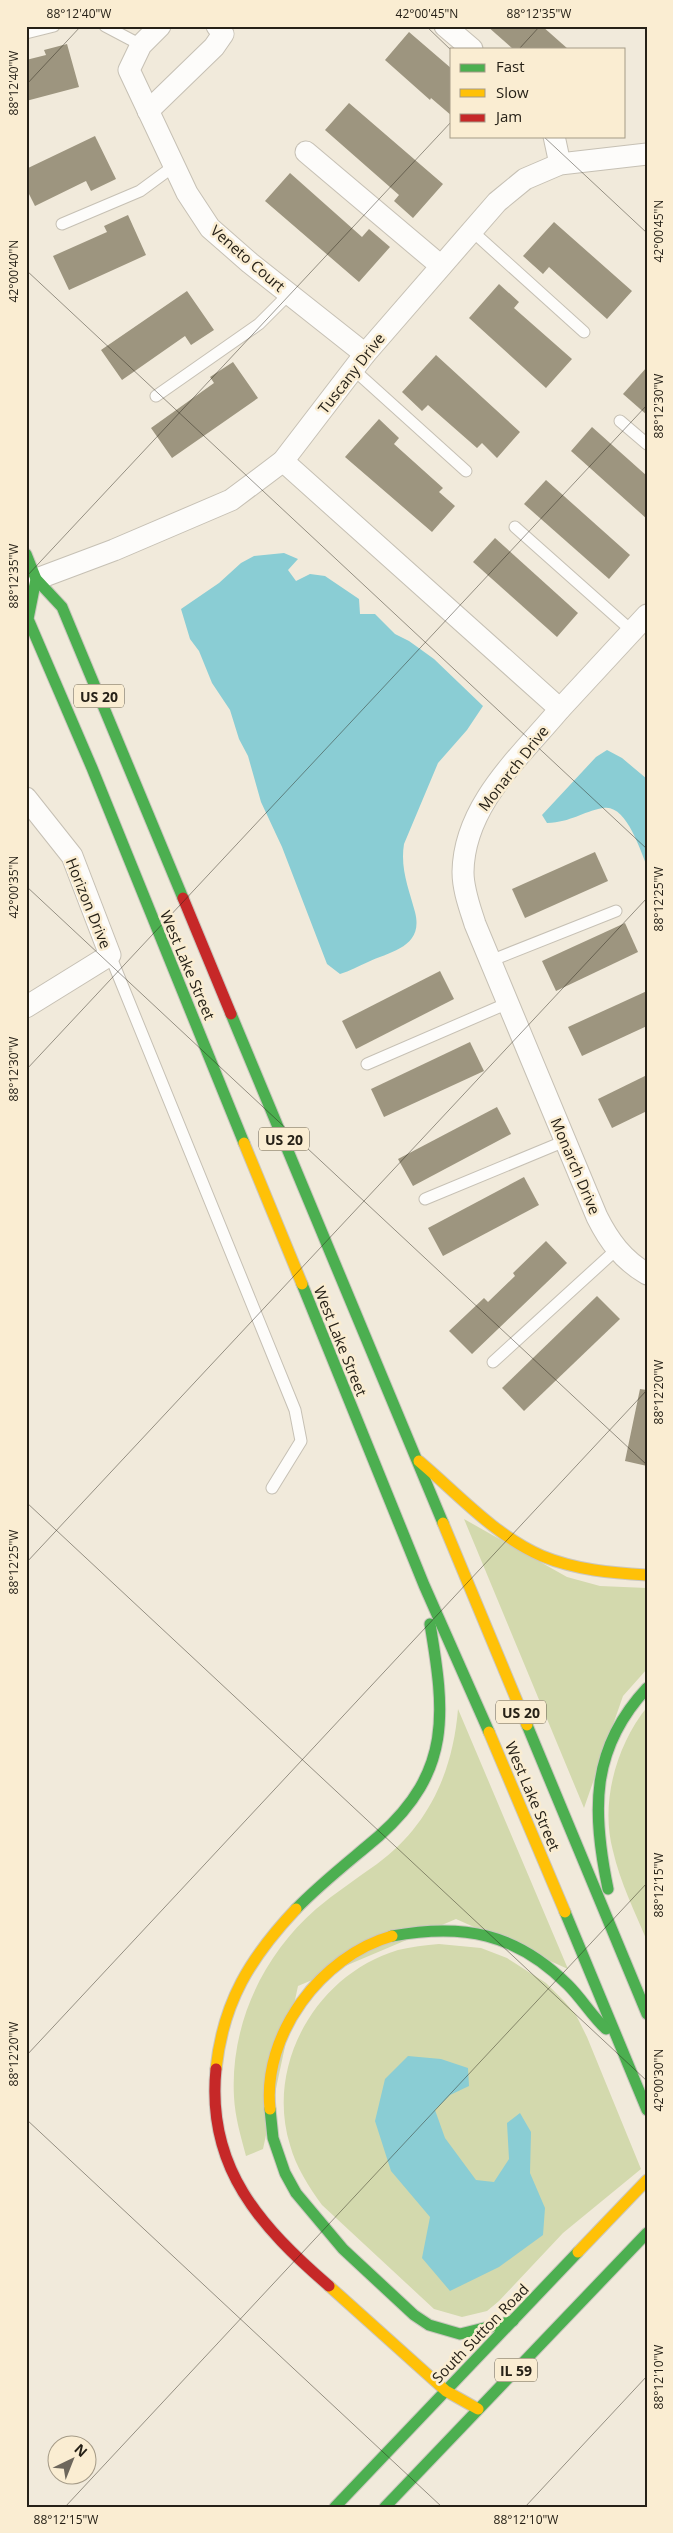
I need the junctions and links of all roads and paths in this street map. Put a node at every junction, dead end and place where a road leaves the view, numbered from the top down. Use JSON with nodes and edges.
{"nodes":[{"id":1,"x":54,"y":26,"type":"edge"},
{"id":2,"x":105,"y":26,"type":"edge"},
{"id":3,"x":160,"y":26,"type":"edge"},
{"id":4,"x":217,"y":26,"type":"edge"},
{"id":5,"x":445,"y":26,"type":"edge"},
{"id":6,"x":26,"y":33,"type":"edge"},
{"id":7,"x":141,"y":45,"type":"junction"},
{"id":8,"x":471,"y":48,"type":"edge"},
{"id":9,"x":148,"y":111,"type":"junction"},
{"id":10,"x":554,"y":138,"type":"edge"},
{"id":11,"x":306,"y":152,"type":"dead end"},
{"id":12,"x":647,"y":154,"type":"edge"},
{"id":13,"x":560,"y":164,"type":"junction"},
{"id":14,"x":174,"y":166,"type":"junction"},
{"id":15,"x":62,"y":224,"type":"dead end"},
{"id":16,"x":472,"y":231,"type":"junction"},
{"id":17,"x":441,"y":266,"type":"junction"},
{"id":18,"x":289,"y":294,"type":"junction"},
{"id":19,"x":584,"y":332,"type":"dead end"},
{"id":20,"x":359,"y":361,"type":"junction"},
{"id":21,"x":156,"y":396,"type":"dead end"},
{"id":22,"x":620,"y":421,"type":"dead end"},
{"id":23,"x":647,"y":444,"type":"edge"},
{"id":24,"x":283,"y":462,"type":"junction"},
{"id":25,"x":466,"y":471,"type":"dead end"},
{"id":26,"x":515,"y":527,"type":"dead end"},
{"id":27,"x":26,"y":554,"type":"edge"},
{"id":28,"x":31,"y":581,"type":"edge"},
{"id":29,"x":647,"y":615,"type":"edge"},
{"id":30,"x":632,"y":631,"type":"junction"},
{"id":31,"x":560,"y":709,"type":"junction"},
{"id":32,"x":26,"y":798,"type":"edge"},
{"id":33,"x":616,"y":911,"type":"dead end"},
{"id":34,"x":110,"y":955,"type":"junction"},
{"id":35,"x":490,"y":961,"type":"junction"},
{"id":36,"x":508,"y":1003,"type":"junction"},
{"id":37,"x":26,"y":1007,"type":"edge"},
{"id":38,"x":367,"y":1064,"type":"dead end"},
{"id":39,"x":565,"y":1141,"type":"junction"},
{"id":40,"x":425,"y":1199,"type":"dead end"},
{"id":41,"x":617,"y":1249,"type":"junction"},
{"id":42,"x":647,"y":1274,"type":"edge"},
{"id":43,"x":493,"y":1362,"type":"dead end"},
{"id":44,"x":416,"y":1458,"type":"junction"},
{"id":45,"x":272,"y":1488,"type":"dead end"},
{"id":46,"x":647,"y":1575,"type":"edge"},
{"id":47,"x":424,"y":1585,"type":"junction"},
{"id":48,"x":647,"y":1688,"type":"edge"},
{"id":49,"x":627,"y":1966,"type":"junction"},
{"id":50,"x":647,"y":2014,"type":"edge"},
{"id":51,"x":618,"y":2040,"type":"junction"},
{"id":52,"x":647,"y":2110,"type":"edge"},
{"id":53,"x":647,"y":2180,"type":"edge"},
{"id":54,"x":647,"y":2233,"type":"edge"},
{"id":55,"x":513,"y":2321,"type":"junction"},
{"id":56,"x":446,"y":2391,"type":"junction"},
{"id":57,"x":478,"y":2409,"type":"junction"},
{"id":58,"x":335,"y":2507,"type":"edge"},
{"id":59,"x":385,"y":2507,"type":"edge"}],
"edges":[{"from":1,"to":6,"type":"lane"},
{"from":2,"to":7,"type":"lane"},
{"from":3,"to":7,"type":"street","name":"Veneto Court"},
{"from":4,"to":9,"type":"street"},
{"from":5,"to":8,"type":"street"},
{"from":7,"to":9,"type":"street","name":"Veneto Court"},
{"from":9,"to":14,"type":"street","name":"Veneto Court"},
{"from":10,"to":13,"type":"street"},
{"from":11,"to":17,"type":"street"},
{"from":12,"to":13,"type":"street","name":"Tuscany Drive"},
{"from":13,"to":16,"type":"street","name":"Tuscany Drive"},
{"from":14,"to":15,"type":"lane"},
{"from":14,"to":18,"type":"street","name":"Veneto Court"},
{"from":16,"to":17,"type":"street","name":"Tuscany Drive"},
{"from":16,"to":19,"type":"lane"},
{"from":17,"to":20,"type":"street","name":"Tuscany Drive"},
{"from":18,"to":20,"type":"street","name":"Veneto Court"},
{"from":18,"to":21,"type":"lane"},
{"from":20,"to":24,"type":"street","name":"Tuscany Drive"},
{"from":20,"to":25,"type":"lane"},
{"from":22,"to":23,"type":"lane"},
{"from":24,"to":28,"type":"street","name":"Tuscany Drive"},
{"from":24,"to":31,"type":"street"},
{"from":26,"to":30,"type":"lane"},
{"from":27,"to":28,"type":"main road","name":"West Lake Street","number":"US 20"},
{"from":28,"to":44,"type":"main road","name":"West Lake Street","number":"US 20"},
{"from":28,"to":47,"type":"main road","name":"West Lake Street","number":"US 20"},
{"from":29,"to":30,"type":"street","name":"Monarch Drive"},
{"from":30,"to":31,"type":"street","name":"Monarch Drive"},
{"from":31,"to":35,"type":"street","name":"Monarch Drive"},
{"from":32,"to":34,"type":"street","name":"Horizon Drive"},
{"from":33,"to":35,"type":"lane"},
{"from":34,"to":37,"type":"street","name":"Horizon Drive"},
{"from":34,"to":45,"type":"lane"},
{"from":35,"to":36,"type":"street","name":"Monarch Drive"},
{"from":36,"to":38,"type":"lane"},
{"from":36,"to":39,"type":"street","name":"Monarch Drive"},
{"from":39,"to":40,"type":"lane"},
{"from":39,"to":41,"type":"street","name":"Monarch Drive"},
{"from":41,"to":42,"type":"street","name":"Monarch Drive"},
{"from":41,"to":43,"type":"lane"},
{"from":44,"to":46,"type":"main road"},
{"from":44,"to":49,"type":"main road","name":"West Lake Street","number":"US 20"},
{"from":47,"to":51,"type":"main road","name":"West Lake Street","number":"US 20"},
{"from":47,"to":56,"type":"main road"},
{"from":48,"to":49,"type":"main road"},
{"from":49,"to":50,"type":"main road","name":"West Lake Street","number":"US 20"},
{"from":51,"to":52,"type":"main road","name":"West Lake Street","number":"US 20"},
{"from":51,"to":55,"type":"main road"},
{"from":53,"to":55,"type":"main road","name":"South Sutton Road","number":"IL 59"},
{"from":54,"to":57,"type":"main road","number":"IL 59"},
{"from":55,"to":56,"type":"main road","name":"South Sutton Road","number":"IL 59"},
{"from":56,"to":57,"type":"main road"},
{"from":56,"to":58,"type":"main road","name":"South Sutton Road","number":"IL 59"},
{"from":57,"to":59,"type":"main road","number":"IL 59"}]}
